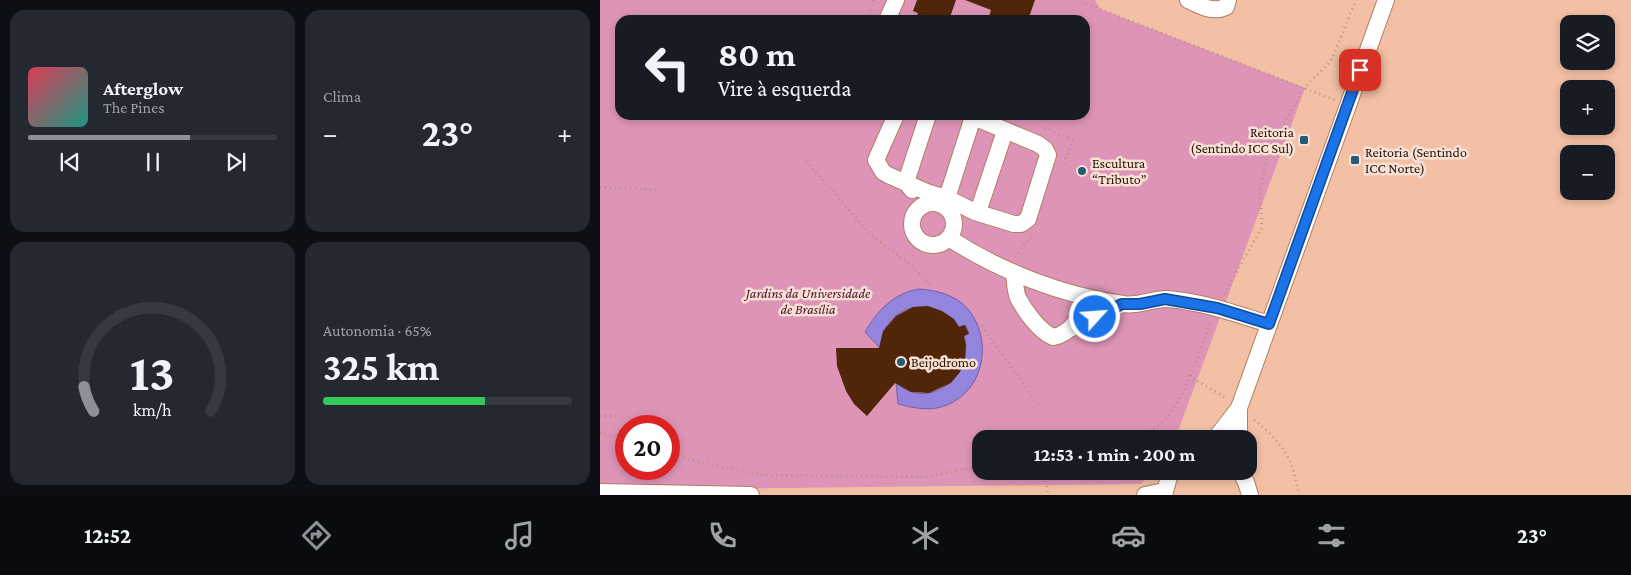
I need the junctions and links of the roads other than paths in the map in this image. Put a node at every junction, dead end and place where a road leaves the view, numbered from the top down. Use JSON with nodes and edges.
{"nodes":[{"id":1,"x":896,"y":0,"type":"edge"},
{"id":2,"x":1188,"y":0,"type":"edge"},
{"id":3,"x":1228,"y":0,"type":"edge"},
{"id":4,"x":1386,"y":0,"type":"edge"},
{"id":5,"x":890,"y":15,"type":"edge"},
{"id":6,"x":894,"y":120,"type":"edge"},
{"id":7,"x":926,"y":120,"type":"edge"},
{"id":8,"x":970,"y":120,"type":"edge"},
{"id":9,"x":980,"y":120,"type":"edge"},
{"id":10,"x":1005,"y":131,"type":"junction"},
{"id":11,"x":906,"y":182,"type":"junction"},
{"id":12,"x":947,"y":198,"type":"junction"},
{"id":13,"x":916,"y":212,"type":"junction"},
{"id":14,"x":977,"y":212,"type":"junction"},
{"id":15,"x":952,"y":231,"type":"junction"},
{"id":16,"x":928,"y":244,"type":"junction"},
{"id":17,"x":979,"y":257,"type":"junction"},
{"id":18,"x":1014,"y":274,"type":"junction"},
{"id":19,"x":1089,"y":298,"type":"junction"},
{"id":20,"x":1122,"y":304,"type":"junction"},
{"id":21,"x":1269,"y":324,"type":"junction"},
{"id":22,"x":1068,"y":331,"type":"junction"},
{"id":23,"x":1239,"y":408,"type":"junction"},
{"id":24,"x":1222,"y":430,"type":"edge"},
{"id":25,"x":1239,"y":430,"type":"edge"},
{"id":26,"x":1168,"y":480,"type":"edge"},
{"id":27,"x":1245,"y":480,"type":"edge"},
{"id":28,"x":600,"y":492,"type":"edge"},
{"id":29,"x":1164,"y":493,"type":"edge"},
{"id":30,"x":751,"y":495,"type":"edge"},
{"id":31,"x":1145,"y":495,"type":"edge"},
{"id":32,"x":1250,"y":495,"type":"edge"}],
"edges":[{"from":1,"to":5,"type":"street"},
{"from":2,"to":3,"type":"street"},
{"from":4,"to":21,"type":"street"},
{"from":6,"to":11,"type":"street"},
{"from":7,"to":11,"type":"street"},
{"from":8,"to":12,"type":"street"},
{"from":9,"to":10,"type":"street"},
{"from":10,"to":14,"type":"street"},
{"from":10,"to":14,"type":"street"},
{"from":11,"to":12,"type":"street"},
{"from":11,"to":13,"type":"street"},
{"from":12,"to":14,"type":"street"},
{"from":13,"to":15,"type":"street"},
{"from":13,"to":16,"type":"street"},
{"from":14,"to":15,"type":"street"},
{"from":15,"to":16,"type":"street"},
{"from":15,"to":17,"type":"street"},
{"from":16,"to":17,"type":"street"},
{"from":17,"to":18,"type":"street"},
{"from":18,"to":19,"type":"street"},
{"from":18,"to":22,"type":"street"},
{"from":19,"to":20,"type":"street"},
{"from":19,"to":22,"type":"street"},
{"from":20,"to":21,"type":"street"},
{"from":20,"to":22,"type":"street"},
{"from":21,"to":23,"type":"street"},
{"from":23,"to":24,"type":"street"},
{"from":23,"to":25,"type":"street"},
{"from":26,"to":29,"type":"street"},
{"from":27,"to":32,"type":"street"},
{"from":28,"to":30,"type":"street"},
{"from":29,"to":31,"type":"street"}]}
